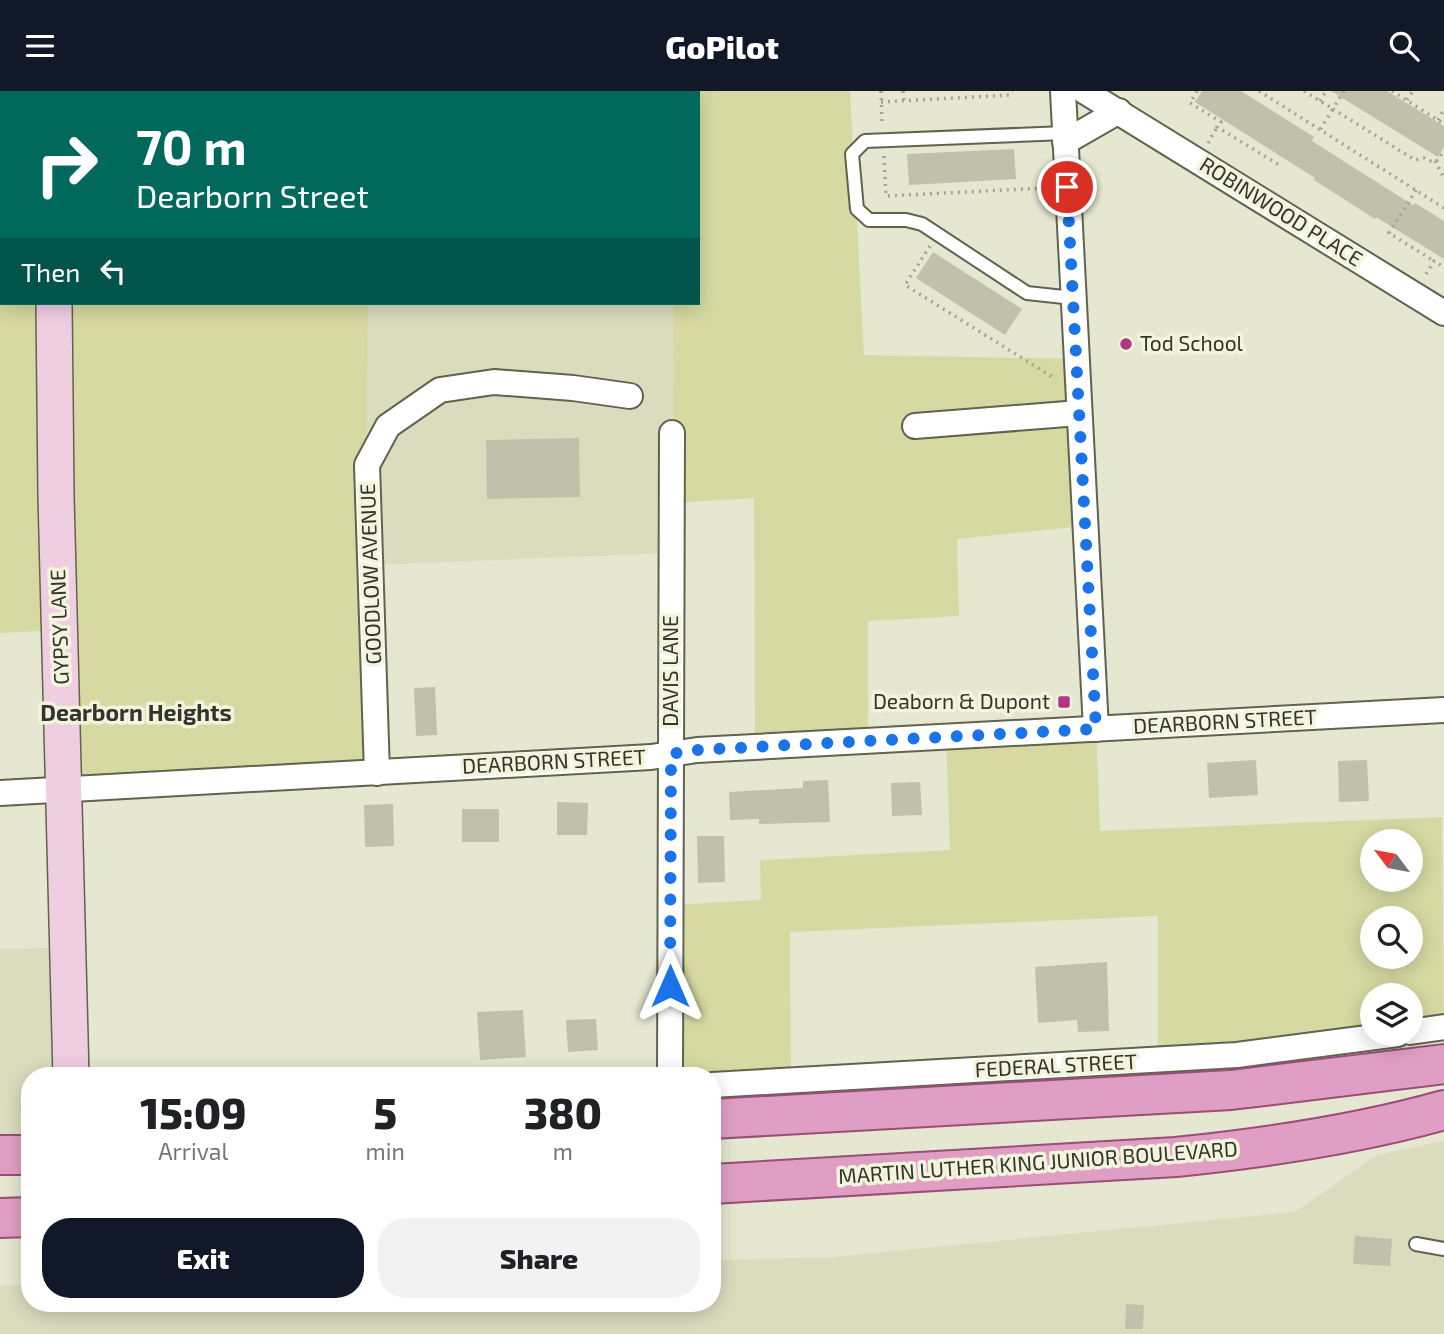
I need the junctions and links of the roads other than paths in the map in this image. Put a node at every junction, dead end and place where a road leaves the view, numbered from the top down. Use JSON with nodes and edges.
{"nodes":[{"id":1,"x":1063,"y":91,"type":"edge"},
{"id":2,"x":1084,"y":91,"type":"edge"},
{"id":3,"x":1119,"y":111,"type":"junction"},
{"id":4,"x":1065,"y":138,"type":"junction"},
{"id":5,"x":1073,"y":298,"type":"junction"},
{"id":6,"x":54,"y":305,"type":"edge"},
{"id":7,"x":1444,"y":313,"type":"edge"},
{"id":8,"x":630,"y":396,"type":"dead end"},
{"id":9,"x":1079,"y":413,"type":"junction"},
{"id":10,"x":915,"y":426,"type":"dead end"},
{"id":11,"x":672,"y":433,"type":"dead end"},
{"id":12,"x":1444,"y":710,"type":"edge"},
{"id":13,"x":1096,"y":729,"type":"junction"},
{"id":14,"x":671,"y":754,"type":"junction"},
{"id":15,"x":377,"y":773,"type":"junction"},
{"id":16,"x":64,"y":789,"type":"junction"},
{"id":17,"x":0,"y":793,"type":"edge"},
{"id":18,"x":1444,"y":1027,"type":"edge"},
{"id":19,"x":1423,"y":1030,"type":"edge"},
{"id":20,"x":1360,"y":1039,"type":"edge"},
{"id":21,"x":1444,"y":1064,"type":"edge"},
{"id":22,"x":71,"y":1067,"type":"edge"},
{"id":23,"x":670,"y":1067,"type":"edge"},
{"id":24,"x":721,"y":1084,"type":"edge"},
{"id":25,"x":1444,"y":1110,"type":"edge"},
{"id":26,"x":721,"y":1118,"type":"edge"},
{"id":27,"x":21,"y":1154,"type":"edge"},
{"id":28,"x":0,"y":1155,"type":"edge"},
{"id":29,"x":721,"y":1183,"type":"edge"},
{"id":30,"x":21,"y":1217,"type":"edge"},
{"id":31,"x":0,"y":1218,"type":"edge"},
{"id":32,"x":1416,"y":1244,"type":"dead end"},
{"id":33,"x":1444,"y":1249,"type":"edge"}],
"edges":[{"from":1,"to":4,"type":"street"},
{"from":2,"to":3,"type":"street","name":"ROBINWOOD PLACE"},
{"from":3,"to":4,"type":"street"},
{"from":3,"to":7,"type":"street","name":"ROBINWOOD PLACE"},
{"from":4,"to":5,"type":"street"},
{"from":4,"to":5,"type":"lane"},
{"from":5,"to":9,"type":"street"},
{"from":6,"to":16,"type":"main road","name":"GYPSY LANE"},
{"from":8,"to":15,"type":"street","name":"GOODLOW AVENUE"},
{"from":9,"to":10,"type":"street"},
{"from":9,"to":13,"type":"street"},
{"from":11,"to":14,"type":"street","name":"DAVIS LANE"},
{"from":12,"to":13,"type":"street","name":"DEARBORN STREET"},
{"from":13,"to":14,"type":"street","name":"DEARBORN STREET"},
{"from":14,"to":15,"type":"street","name":"DEARBORN STREET"},
{"from":14,"to":23,"type":"street","name":"DAVIS LANE"},
{"from":15,"to":16,"type":"street","name":"DEARBORN STREET"},
{"from":16,"to":17,"type":"street","name":"DEARBORN STREET"},
{"from":16,"to":22,"type":"main road","name":"GYPSY LANE"},
{"from":18,"to":19,"type":"street"},
{"from":20,"to":24,"type":"street","name":"FEDERAL STREET"},
{"from":21,"to":26,"type":"main road"},
{"from":25,"to":29,"type":"main road","name":"MARTIN LUTHER KING JUNIOR BOULEVARD"},
{"from":27,"to":28,"type":"main road"},
{"from":30,"to":31,"type":"main road"},
{"from":32,"to":33,"type":"lane"}]}
